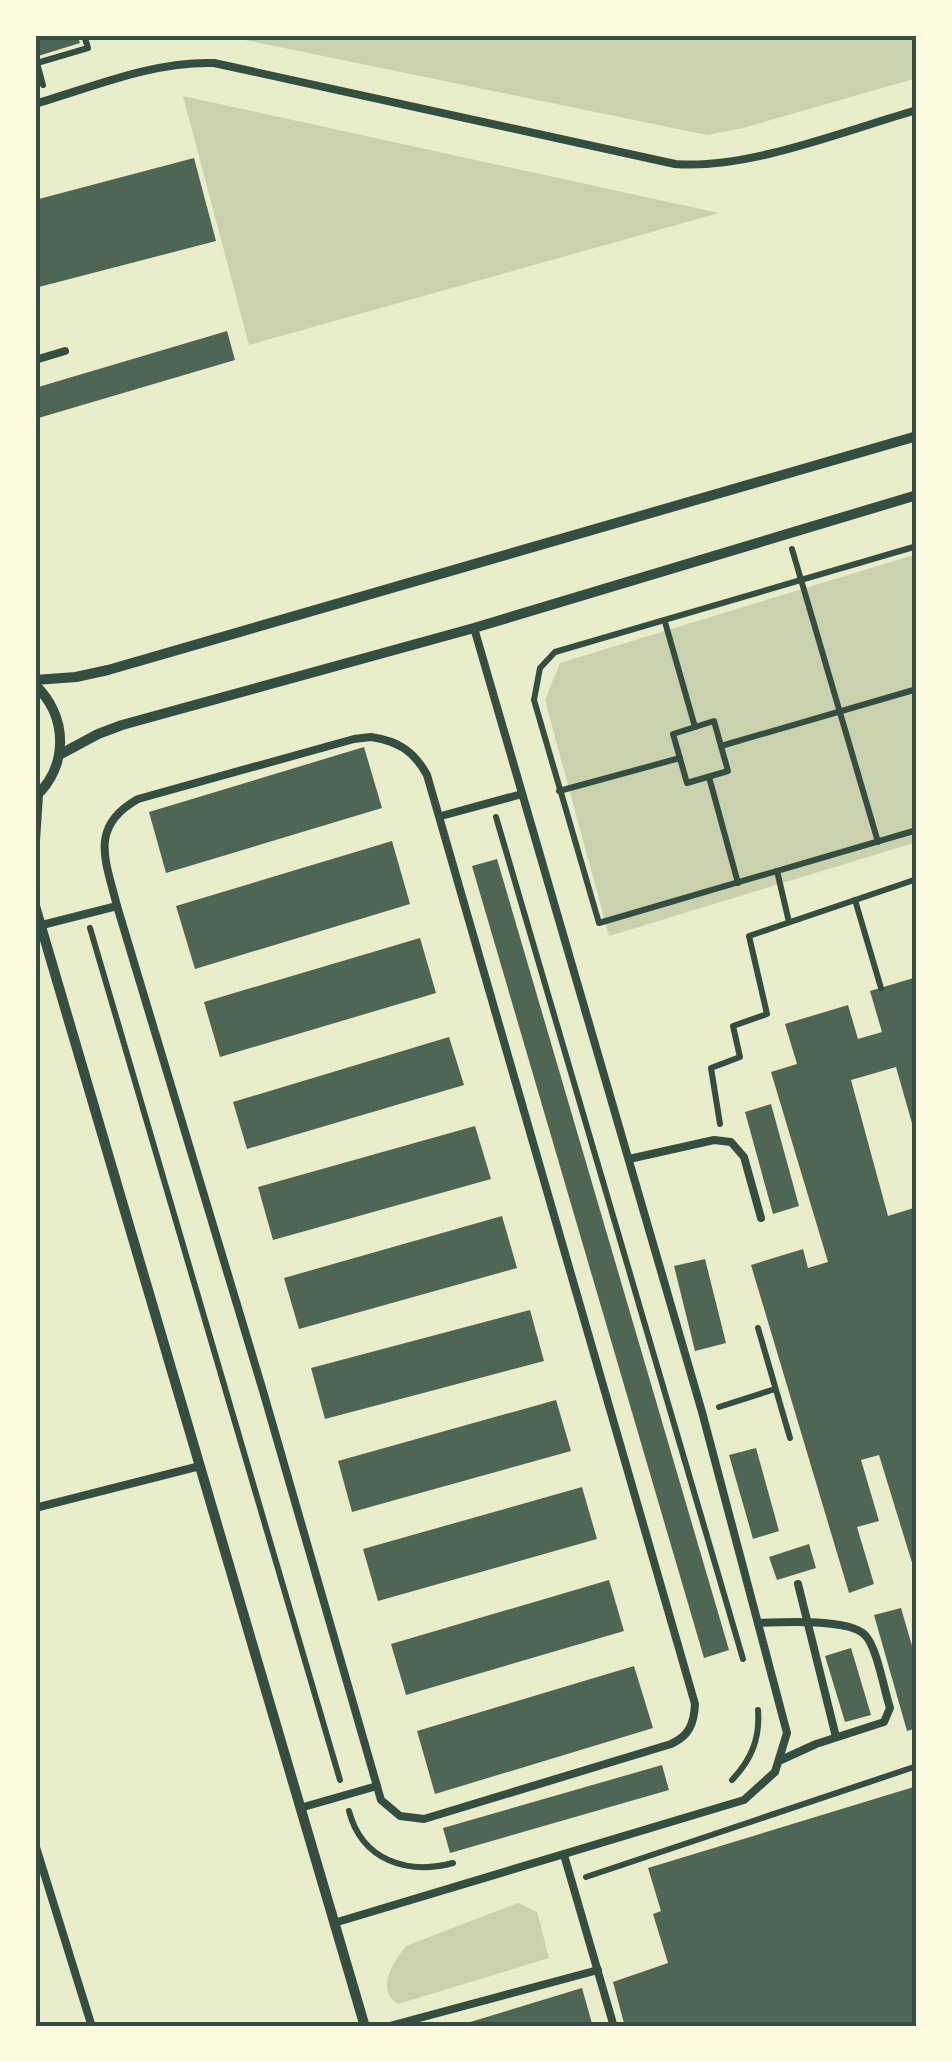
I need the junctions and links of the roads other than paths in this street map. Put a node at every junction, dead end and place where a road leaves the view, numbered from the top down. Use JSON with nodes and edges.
{"nodes":[{"id":1,"x":35,"y":104,"type":"edge"},
{"id":2,"x":917,"y":110,"type":"edge"},
{"id":3,"x":65,"y":352,"type":"dead end"},
{"id":4,"x":35,"y":360,"type":"edge"},
{"id":5,"x":917,"y":436,"type":"edge"},
{"id":6,"x":917,"y":495,"type":"edge"},
{"id":7,"x":474,"y":628,"type":"junction"},
{"id":8,"x":35,"y":682,"type":"edge"},
{"id":9,"x":60,"y":755,"type":"junction"},
{"id":10,"x":522,"y":794,"type":"junction"},
{"id":11,"x":37,"y":796,"type":"edge"},
{"id":12,"x":441,"y":816,"type":"junction"},
{"id":13,"x":35,"y":841,"type":"edge"},
{"id":14,"x":35,"y":906,"type":"edge"},
{"id":15,"x":117,"y":906,"type":"junction"},
{"id":16,"x":42,"y":925,"type":"junction"},
{"id":17,"x":628,"y":1160,"type":"junction"},
{"id":18,"x":761,"y":1218,"type":"dead end"},
{"id":19,"x":200,"y":1466,"type":"junction"},
{"id":20,"x":35,"y":1508,"type":"edge"},
{"id":21,"x":798,"y":1584,"type":"dead end"},
{"id":22,"x":758,"y":1623,"type":"junction"},
{"id":23,"x":806,"y":1623,"type":"junction"},
{"id":24,"x":836,"y":1737,"type":"junction"},
{"id":25,"x":781,"y":1760,"type":"junction"},
{"id":26,"x":377,"y":1786,"type":"junction"},
{"id":27,"x":300,"y":1808,"type":"junction"},
{"id":28,"x":35,"y":1844,"type":"edge"},
{"id":29,"x":564,"y":1855,"type":"junction"},
{"id":30,"x":334,"y":1924,"type":"junction"},
{"id":31,"x":598,"y":1970,"type":"junction"},
{"id":32,"x":92,"y":2027,"type":"edge"},
{"id":33,"x":365,"y":2027,"type":"edge"},
{"id":34,"x":386,"y":2027,"type":"edge"},
{"id":35,"x":614,"y":2027,"type":"edge"}],
"edges":[{"from":1,"to":2,"type":"lane"},
{"from":3,"to":4,"type":"lane"},
{"from":5,"to":8,"type":"street"},
{"from":6,"to":7,"type":"street"},
{"from":7,"to":9,"type":"street"},
{"from":7,"to":10,"type":"lane"},
{"from":8,"to":9,"type":"street"},
{"from":9,"to":11,"type":"street"},
{"from":10,"to":12,"type":"lane"},
{"from":10,"to":17,"type":"lane"},
{"from":11,"to":13,"type":"street"},
{"from":12,"to":15,"type":"lane"},
{"from":12,"to":26,"type":"lane"},
{"from":14,"to":16,"type":"street"},
{"from":15,"to":16,"type":"lane"},
{"from":15,"to":26,"type":"lane"},
{"from":16,"to":19,"type":"street"},
{"from":17,"to":18,"type":"lane"},
{"from":17,"to":22,"type":"lane"},
{"from":19,"to":20,"type":"lane"},
{"from":19,"to":27,"type":"street"},
{"from":21,"to":23,"type":"lane"},
{"from":22,"to":23,"type":"lane"},
{"from":22,"to":25,"type":"lane"},
{"from":23,"to":24,"type":"lane"},
{"from":23,"to":24,"type":"lane"},
{"from":24,"to":25,"type":"lane"},
{"from":25,"to":29,"type":"lane"},
{"from":26,"to":27,"type":"lane"},
{"from":27,"to":30,"type":"street"},
{"from":28,"to":32,"type":"lane"},
{"from":29,"to":30,"type":"lane"},
{"from":29,"to":31,"type":"lane"},
{"from":30,"to":33,"type":"street"},
{"from":31,"to":34,"type":"lane"},
{"from":31,"to":35,"type":"lane"}]}
